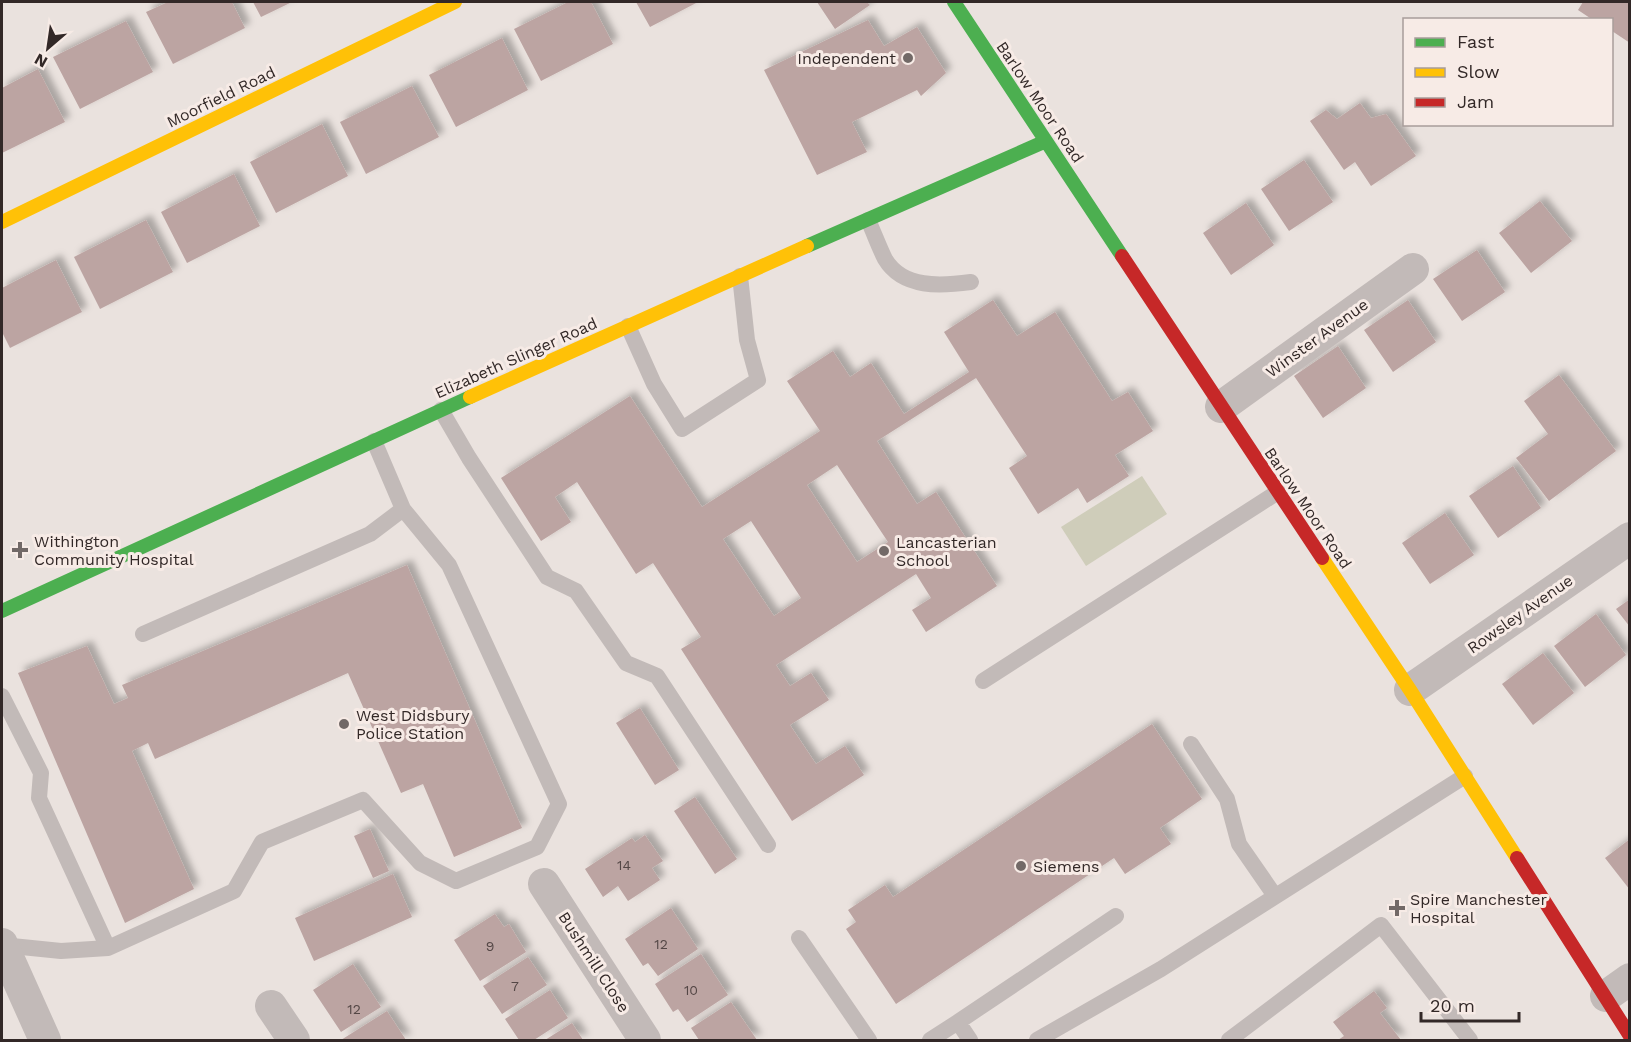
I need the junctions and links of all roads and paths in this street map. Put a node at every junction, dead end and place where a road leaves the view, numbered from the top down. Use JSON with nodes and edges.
{"nodes":[{"id":1,"x":455,"y":2,"type":"edge"},
{"id":2,"x":954,"y":2,"type":"edge"},
{"id":3,"x":1046,"y":141,"type":"junction"},
{"id":4,"x":868,"y":220,"type":"junction"},
{"id":5,"x":2,"y":222,"type":"edge"},
{"id":6,"x":1413,"y":269,"type":"dead end"},
{"id":7,"x":740,"y":276,"type":"junction"},
{"id":8,"x":971,"y":282,"type":"dead end"},
{"id":9,"x":628,"y":326,"type":"junction"},
{"id":10,"x":1221,"y":407,"type":"junction"},
{"id":11,"x":441,"y":410,"type":"junction"},
{"id":12,"x":374,"y":441,"type":"junction"},
{"id":13,"x":1278,"y":492,"type":"junction"},
{"id":14,"x":404,"y":509,"type":"junction"},
{"id":15,"x":1629,"y":538,"type":"edge"},
{"id":16,"x":2,"y":611,"type":"edge"},
{"id":17,"x":143,"y":634,"type":"dead end"},
{"id":18,"x":983,"y":681,"type":"dead end"},
{"id":19,"x":1410,"y":690,"type":"junction"},
{"id":20,"x":2,"y":696,"type":"edge"},
{"id":21,"x":1191,"y":744,"type":"dead end"},
{"id":22,"x":1465,"y":776,"type":"junction"},
{"id":23,"x":768,"y":845,"type":"dead end"},
{"id":24,"x":544,"y":884,"type":"dead end"},
{"id":25,"x":1275,"y":896,"type":"junction"},
{"id":26,"x":1116,"y":916,"type":"dead end"},
{"id":27,"x":799,"y":938,"type":"dead end"},
{"id":28,"x":2,"y":945,"type":"edge"},
{"id":29,"x":108,"y":948,"type":"junction"},
{"id":30,"x":1618,"y":987,"type":"edge"},
{"id":31,"x":271,"y":1006,"type":"dead end"},
{"id":32,"x":958,"y":1022,"type":"junction"},
{"id":33,"x":1629,"y":1036,"type":"edge"},
{"id":34,"x":45,"y":1041,"type":"edge"},
{"id":35,"x":294,"y":1041,"type":"edge"},
{"id":36,"x":645,"y":1041,"type":"edge"},
{"id":37,"x":869,"y":1041,"type":"edge"},
{"id":38,"x":930,"y":1041,"type":"edge"},
{"id":39,"x":970,"y":1041,"type":"edge"},
{"id":40,"x":1036,"y":1041,"type":"edge"},
{"id":41,"x":1229,"y":1041,"type":"edge"},
{"id":42,"x":1470,"y":1041,"type":"edge"}],
"edges":[{"from":1,"to":5,"type":"street","name":"Moorfield Road"},
{"from":2,"to":3,"type":"street","name":"Barlow Moor Road"},
{"from":3,"to":4,"type":"street","name":"Elizabeth Slinger Road"},
{"from":3,"to":10,"type":"street","name":"Barlow Moor Road"},
{"from":4,"to":7,"type":"street","name":"Elizabeth Slinger Road"},
{"from":4,"to":8,"type":"lane"},
{"from":6,"to":10,"type":"street","name":"Winster Avenue"},
{"from":7,"to":9,"type":"street","name":"Elizabeth Slinger Road"},
{"from":7,"to":9,"type":"lane"},
{"from":9,"to":11,"type":"street","name":"Elizabeth Slinger Road"},
{"from":10,"to":13,"type":"street","name":"Barlow Moor Road"},
{"from":11,"to":12,"type":"street","name":"Elizabeth Slinger Road"},
{"from":11,"to":23,"type":"lane"},
{"from":12,"to":14,"type":"lane"},
{"from":12,"to":16,"type":"street","name":"Elizabeth Slinger Road"},
{"from":13,"to":18,"type":"lane"},
{"from":13,"to":19,"type":"street","name":"Barlow Moor Road"},
{"from":14,"to":17,"type":"lane"},
{"from":14,"to":29,"type":"lane"},
{"from":15,"to":19,"type":"street","name":"Rowsley Avenue"},
{"from":19,"to":22,"type":"street","name":"Barlow Moor Road"},
{"from":20,"to":29,"type":"lane"},
{"from":21,"to":25,"type":"lane"},
{"from":22,"to":25,"type":"lane"},
{"from":22,"to":30,"type":"street","name":"Barlow Moor Road"},
{"from":24,"to":36,"type":"street","name":"Bushmill Close"},
{"from":25,"to":40,"type":"lane"},
{"from":26,"to":32,"type":"lane"},
{"from":27,"to":37,"type":"lane"},
{"from":28,"to":29,"type":"lane"},
{"from":28,"to":34,"type":"street"},
{"from":30,"to":33,"type":"street","name":"Barlow Moor Road"},
{"from":31,"to":35,"type":"street"},
{"from":32,"to":38,"type":"lane"},
{"from":32,"to":39,"type":"lane"},
{"from":41,"to":42,"type":"lane"}]}
